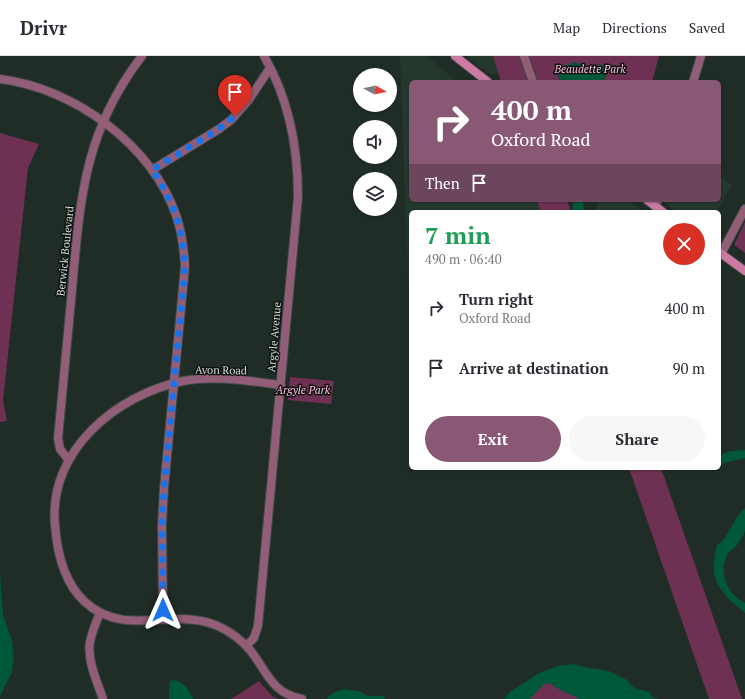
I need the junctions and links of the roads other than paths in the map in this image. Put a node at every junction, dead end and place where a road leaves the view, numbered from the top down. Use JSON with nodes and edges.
{"nodes":[{"id":1,"x":142,"y":56,"type":"edge"},
{"id":2,"x":264,"y":56,"type":"edge"},
{"id":3,"x":455,"y":56,"type":"edge"},
{"id":4,"x":701,"y":56,"type":"edge"},
{"id":5,"x":524,"y":58,"type":"edge"},
{"id":6,"x":270,"y":68,"type":"junction"},
{"id":7,"x":0,"y":78,"type":"edge"},
{"id":8,"x":485,"y":80,"type":"edge"},
{"id":9,"x":532,"y":80,"type":"edge"},
{"id":10,"x":694,"y":80,"type":"edge"},
{"id":11,"x":103,"y":122,"type":"junction"},
{"id":12,"x":152,"y":170,"type":"junction"},
{"id":13,"x":745,"y":209,"type":"edge"},
{"id":14,"x":721,"y":251,"type":"edge"},
{"id":15,"x":721,"y":254,"type":"edge"},
{"id":16,"x":745,"y":271,"type":"edge"},
{"id":17,"x":173,"y":384,"type":"junction"},
{"id":18,"x":281,"y":385,"type":"junction"},
{"id":19,"x":68,"y":460,"type":"junction"},
{"id":20,"x":100,"y":613,"type":"junction"},
{"id":21,"x":163,"y":620,"type":"junction"},
{"id":22,"x":246,"y":646,"type":"junction"},
{"id":23,"x":103,"y":699,"type":"edge"},
{"id":24,"x":302,"y":699,"type":"edge"}],
"edges":[{"from":1,"to":11,"type":"street","name":"Berwick Boulevard"},
{"from":2,"to":6,"type":"street","name":"Argyle Avenue"},
{"from":3,"to":8,"type":"main road"},
{"from":4,"to":10,"type":"street"},
{"from":5,"to":9,"type":"street"},
{"from":6,"to":12,"type":"street"},
{"from":6,"to":18,"type":"street","name":"Argyle Avenue"},
{"from":7,"to":11,"type":"street"},
{"from":11,"to":12,"type":"street"},
{"from":11,"to":19,"type":"street","name":"Berwick Boulevard"},
{"from":12,"to":17,"type":"street"},
{"from":13,"to":14,"type":"street"},
{"from":15,"to":16,"type":"main road"},
{"from":17,"to":18,"type":"street","name":"Avon Road"},
{"from":17,"to":19,"type":"street","name":"Avon Road"},
{"from":17,"to":21,"type":"street"},
{"from":18,"to":22,"type":"street","name":"Argyle Avenue"},
{"from":19,"to":20,"type":"street","name":"Avon Road"},
{"from":20,"to":21,"type":"street"},
{"from":20,"to":23,"type":"street"},
{"from":21,"to":22,"type":"street"},
{"from":22,"to":24,"type":"street"}]}
